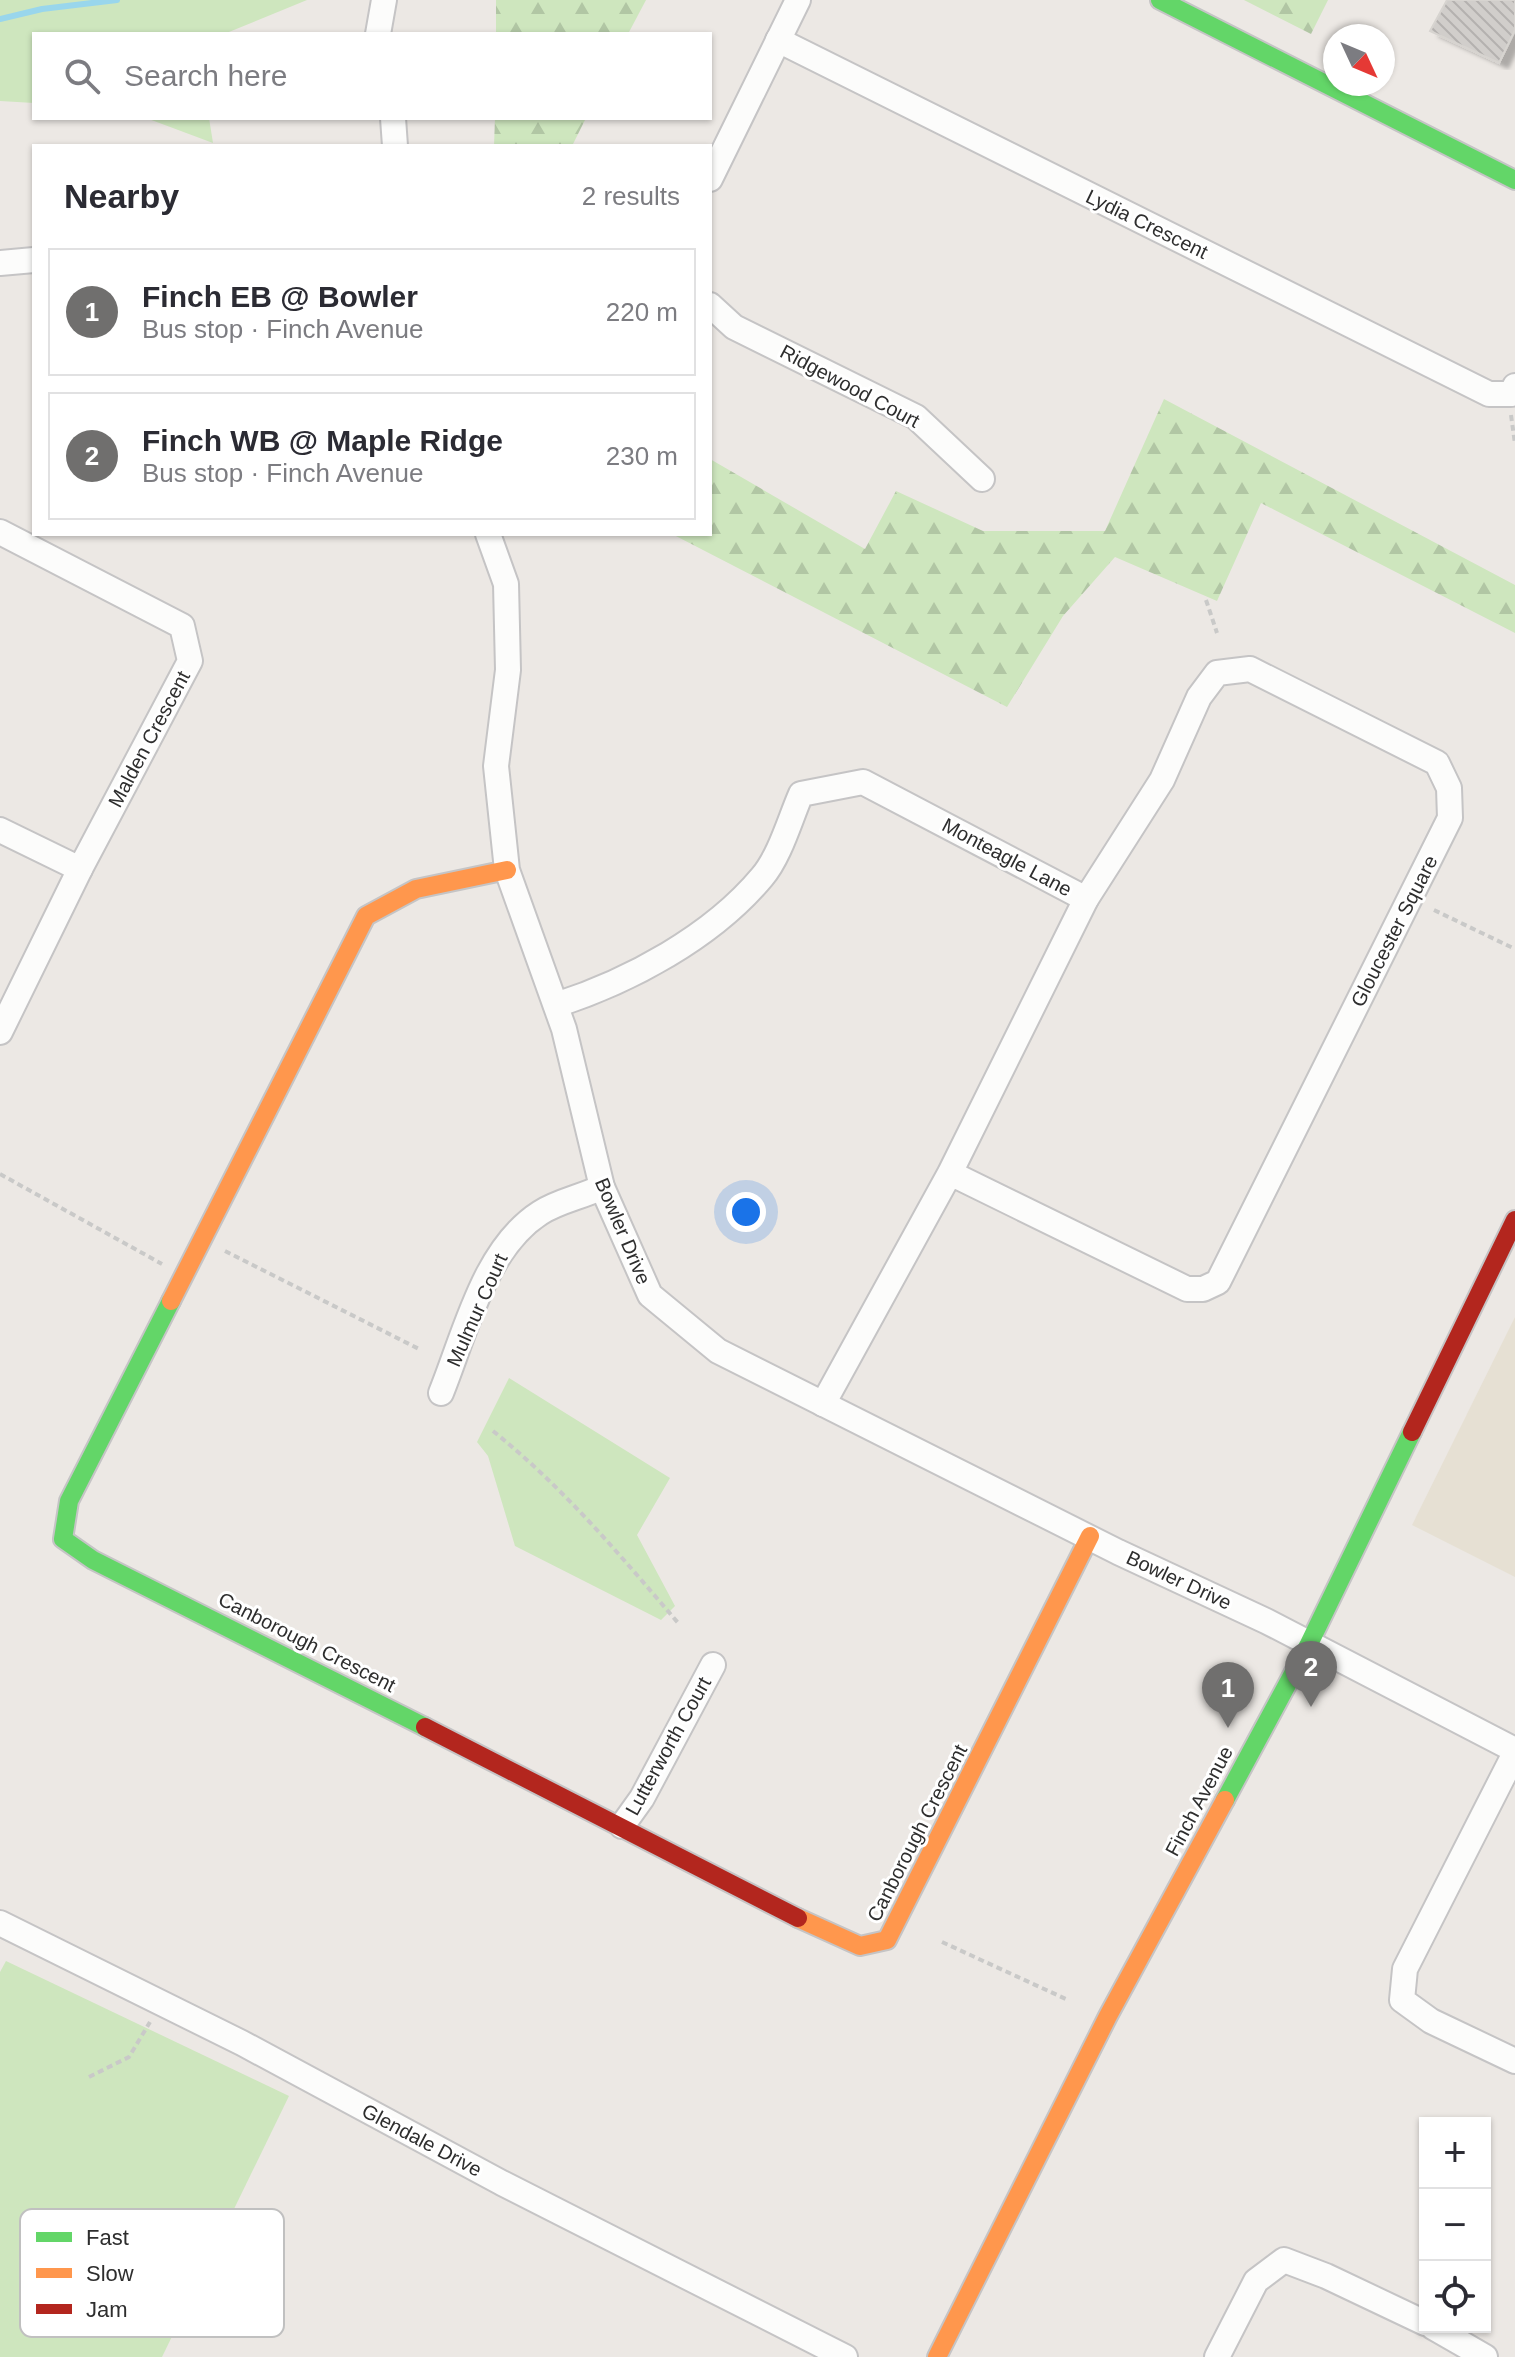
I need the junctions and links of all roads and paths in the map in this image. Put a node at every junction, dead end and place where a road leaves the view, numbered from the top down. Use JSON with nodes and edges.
{"nodes":[{"id":1,"x":384,"y":0,"type":"edge"},
{"id":2,"x":798,"y":0,"type":"edge"},
{"id":3,"x":1160,"y":0,"type":"edge"},
{"id":4,"x":378,"y":32,"type":"edge"},
{"id":5,"x":778,"y":40,"type":"junction"},
{"id":6,"x":393,"y":120,"type":"edge"},
{"id":7,"x":395,"y":144,"type":"edge"},
{"id":8,"x":712,"y":175,"type":"edge"},
{"id":9,"x":1515,"y":180,"type":"edge"},
{"id":10,"x":32,"y":260,"type":"edge"},
{"id":11,"x":0,"y":263,"type":"edge"},
{"id":12,"x":712,"y":307,"type":"edge"},
{"id":13,"x":1513,"y":390,"type":"edge"},
{"id":14,"x":1515,"y":444,"type":"edge"},
{"id":15,"x":982,"y":479,"type":"dead end"},
{"id":16,"x":0,"y":532,"type":"edge"},
{"id":17,"x":489,"y":536,"type":"edge"},
{"id":18,"x":1206,"y":600,"type":"dead end"},
{"id":19,"x":1217,"y":633,"type":"dead end"},
{"id":20,"x":0,"y":830,"type":"edge"},
{"id":21,"x":80,"y":869,"type":"junction"},
{"id":22,"x":507,"y":870,"type":"junction"},
{"id":23,"x":1086,"y":899,"type":"junction"},
{"id":24,"x":1434,"y":910,"type":"dead end"},
{"id":25,"x":1515,"y":949,"type":"edge"},
{"id":26,"x":556,"y":1005,"type":"junction"},
{"id":27,"x":0,"y":1032,"type":"edge"},
{"id":28,"x":950,"y":1173,"type":"junction"},
{"id":29,"x":0,"y":1174,"type":"edge"},
{"id":30,"x":602,"y":1187,"type":"junction"},
{"id":31,"x":1515,"y":1220,"type":"edge"},
{"id":32,"x":201,"y":1239,"type":"junction"},
{"id":33,"x":184,"y":1276,"type":"junction"},
{"id":34,"x":421,"y":1350,"type":"dead end"},
{"id":35,"x":441,"y":1393,"type":"dead end"},
{"id":36,"x":823,"y":1404,"type":"junction"},
{"id":37,"x":493,"y":1431,"type":"dead end"},
{"id":38,"x":1090,"y":1536,"type":"junction"},
{"id":39,"x":679,"y":1624,"type":"dead end"},
{"id":40,"x":1309,"y":1644,"type":"junction"},
{"id":41,"x":713,"y":1665,"type":"dead end"},
{"id":42,"x":1515,"y":1752,"type":"edge"},
{"id":43,"x":622,"y":1826,"type":"junction"},
{"id":44,"x":0,"y":1923,"type":"edge"},
{"id":45,"x":942,"y":1942,"type":"dead end"},
{"id":46,"x":1068,"y":2000,"type":"dead end"},
{"id":47,"x":150,"y":2022,"type":"dead end"},
{"id":48,"x":1515,"y":2061,"type":"edge"},
{"id":49,"x":89,"y":2077,"type":"dead end"},
{"id":50,"x":1419,"y":2320,"type":"edge"},
{"id":51,"x":1443,"y":2333,"type":"edge"},
{"id":52,"x":845,"y":2357,"type":"edge"},
{"id":53,"x":937,"y":2357,"type":"edge"},
{"id":54,"x":1217,"y":2357,"type":"edge"},
{"id":55,"x":1485,"y":2357,"type":"edge"}],
"edges":[{"from":1,"to":4,"type":"street"},
{"from":2,"to":5,"type":"street"},
{"from":3,"to":9,"type":"street"},
{"from":5,"to":8,"type":"street"},
{"from":5,"to":13,"type":"street","name":"Lydia Crescent"},
{"from":6,"to":7,"type":"street"},
{"from":10,"to":11,"type":"street"},
{"from":12,"to":15,"type":"street","name":"Ridgewood Court"},
{"from":13,"to":14,"type":"path"},
{"from":16,"to":21,"type":"street","name":"Malden Crescent"},
{"from":17,"to":22,"type":"street","name":"Bowler Drive"},
{"from":18,"to":19,"type":"path"},
{"from":20,"to":21,"type":"street"},
{"from":21,"to":27,"type":"street","name":"Malden Crescent"},
{"from":22,"to":26,"type":"street","name":"Bowler Drive"},
{"from":22,"to":32,"type":"street","name":"Canborough Crescent"},
{"from":23,"to":26,"type":"street","name":"Monteagle Lane"},
{"from":23,"to":28,"type":"street","name":"Monteagle Lane"},
{"from":23,"to":28,"type":"street","name":"Gloucester Square"},
{"from":24,"to":25,"type":"path"},
{"from":26,"to":30,"type":"street","name":"Bowler Drive"},
{"from":28,"to":36,"type":"street","name":"Monteagle Lane"},
{"from":29,"to":33,"type":"path"},
{"from":30,"to":35,"type":"street","name":"Mulmur Court"},
{"from":30,"to":36,"type":"street","name":"Bowler Drive"},
{"from":31,"to":40,"type":"street","name":"Finch Avenue"},
{"from":32,"to":33,"type":"street","name":"Canborough Crescent"},
{"from":32,"to":34,"type":"path"},
{"from":33,"to":43,"type":"street","name":"Canborough Crescent"},
{"from":36,"to":38,"type":"street","name":"Bowler Drive"},
{"from":37,"to":39,"type":"path"},
{"from":38,"to":40,"type":"street","name":"Bowler Drive"},
{"from":38,"to":43,"type":"street","name":"Canborough Crescent"},
{"from":40,"to":42,"type":"street","name":"Bowler Drive"},
{"from":40,"to":53,"type":"street","name":"Finch Avenue"},
{"from":41,"to":43,"type":"street","name":"Lutterworth Court"},
{"from":42,"to":48,"type":"street"},
{"from":44,"to":52,"type":"street","name":"Glendale Drive"},
{"from":45,"to":46,"type":"path"},
{"from":47,"to":49,"type":"path"},
{"from":50,"to":54,"type":"street"},
{"from":51,"to":55,"type":"street"}]}
